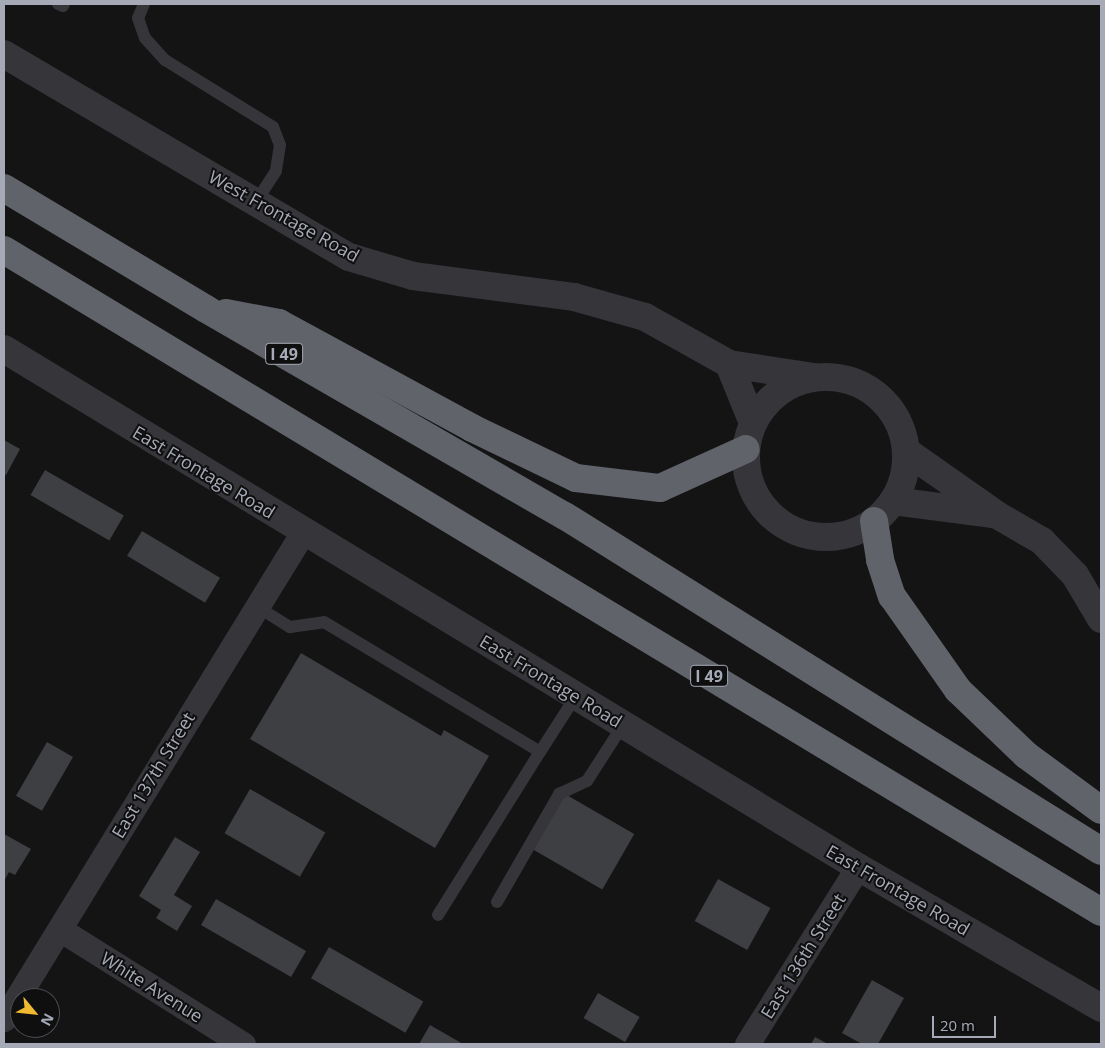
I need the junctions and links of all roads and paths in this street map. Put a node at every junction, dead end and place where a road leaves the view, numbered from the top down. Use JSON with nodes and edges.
{"nodes":[{"id":1,"x":58,"y":4,"type":"edge"},
{"id":2,"x":64,"y":4,"type":"edge"},
{"id":3,"x":144,"y":4,"type":"edge"},
{"id":4,"x":4,"y":54,"type":"edge"},
{"id":5,"x":4,"y":188,"type":"edge"},
{"id":6,"x":256,"y":202,"type":"junction"},
{"id":7,"x":4,"y":250,"type":"edge"},
{"id":8,"x":206,"y":309,"type":"junction"},
{"id":9,"x":4,"y":349,"type":"edge"},
{"id":10,"x":728,"y":364,"type":"junction"},
{"id":11,"x":814,"y":377,"type":"junction"},
{"id":12,"x":750,"y":436,"type":"junction"},
{"id":13,"x":906,"y":451,"type":"junction"},
{"id":14,"x":883,"y":511,"type":"junction"},
{"id":15,"x":997,"y":515,"type":"junction"},
{"id":16,"x":303,"y":532,"type":"junction"},
{"id":17,"x":256,"y":606,"type":"junction"},
{"id":18,"x":1101,"y":619,"type":"edge"},
{"id":19,"x":576,"y":696,"type":"junction"},
{"id":20,"x":623,"y":725,"type":"junction"},
{"id":21,"x":540,"y":752,"type":"junction"},
{"id":22,"x":1101,"y":810,"type":"edge"},
{"id":23,"x":1101,"y":851,"type":"edge"},
{"id":24,"x":858,"y":867,"type":"junction"},
{"id":25,"x":497,"y":902,"type":"dead end"},
{"id":26,"x":1101,"y":912,"type":"edge"},
{"id":27,"x":438,"y":915,"type":"dead end"},
{"id":28,"x":61,"y":930,"type":"junction"},
{"id":29,"x":1101,"y":1008,"type":"edge"},
{"id":30,"x":4,"y":1019,"type":"edge"},
{"id":31,"x":243,"y":1044,"type":"edge"},
{"id":32,"x":747,"y":1044,"type":"edge"}],
"edges":[{"from":1,"to":2,"type":"lane"},
{"from":3,"to":6,"type":"lane"},
{"from":4,"to":6,"type":"street","name":"West Frontage Road"},
{"from":5,"to":8,"type":"highway","number":"I 49"},
{"from":6,"to":10,"type":"street","name":"West Frontage Road"},
{"from":7,"to":26,"type":"highway","number":"I 49"},
{"from":8,"to":12,"type":"highway"},
{"from":8,"to":23,"type":"highway","number":"I 49"},
{"from":9,"to":16,"type":"street","name":"East Frontage Road"},
{"from":10,"to":11,"type":"street","name":"West Frontage Road"},
{"from":10,"to":12,"type":"street"},
{"from":11,"to":12,"type":"street"},
{"from":11,"to":13,"type":"street"},
{"from":12,"to":14,"type":"street"},
{"from":13,"to":14,"type":"street"},
{"from":13,"to":15,"type":"street"},
{"from":14,"to":15,"type":"street"},
{"from":14,"to":22,"type":"highway"},
{"from":15,"to":18,"type":"street"},
{"from":16,"to":17,"type":"street","name":"East 137th Street"},
{"from":16,"to":19,"type":"street","name":"East Frontage Road"},
{"from":17,"to":21,"type":"lane"},
{"from":17,"to":28,"type":"street","name":"East 137th Street"},
{"from":19,"to":20,"type":"street","name":"East Frontage Road"},
{"from":19,"to":21,"type":"lane"},
{"from":20,"to":24,"type":"street","name":"East Frontage Road"},
{"from":20,"to":25,"type":"lane"},
{"from":21,"to":27,"type":"lane"},
{"from":24,"to":29,"type":"street","name":"East Frontage Road"},
{"from":24,"to":32,"type":"street","name":"East 136th Street"},
{"from":28,"to":30,"type":"street","name":"East 137th Street"},
{"from":28,"to":31,"type":"street","name":"White Avenue"}]}
